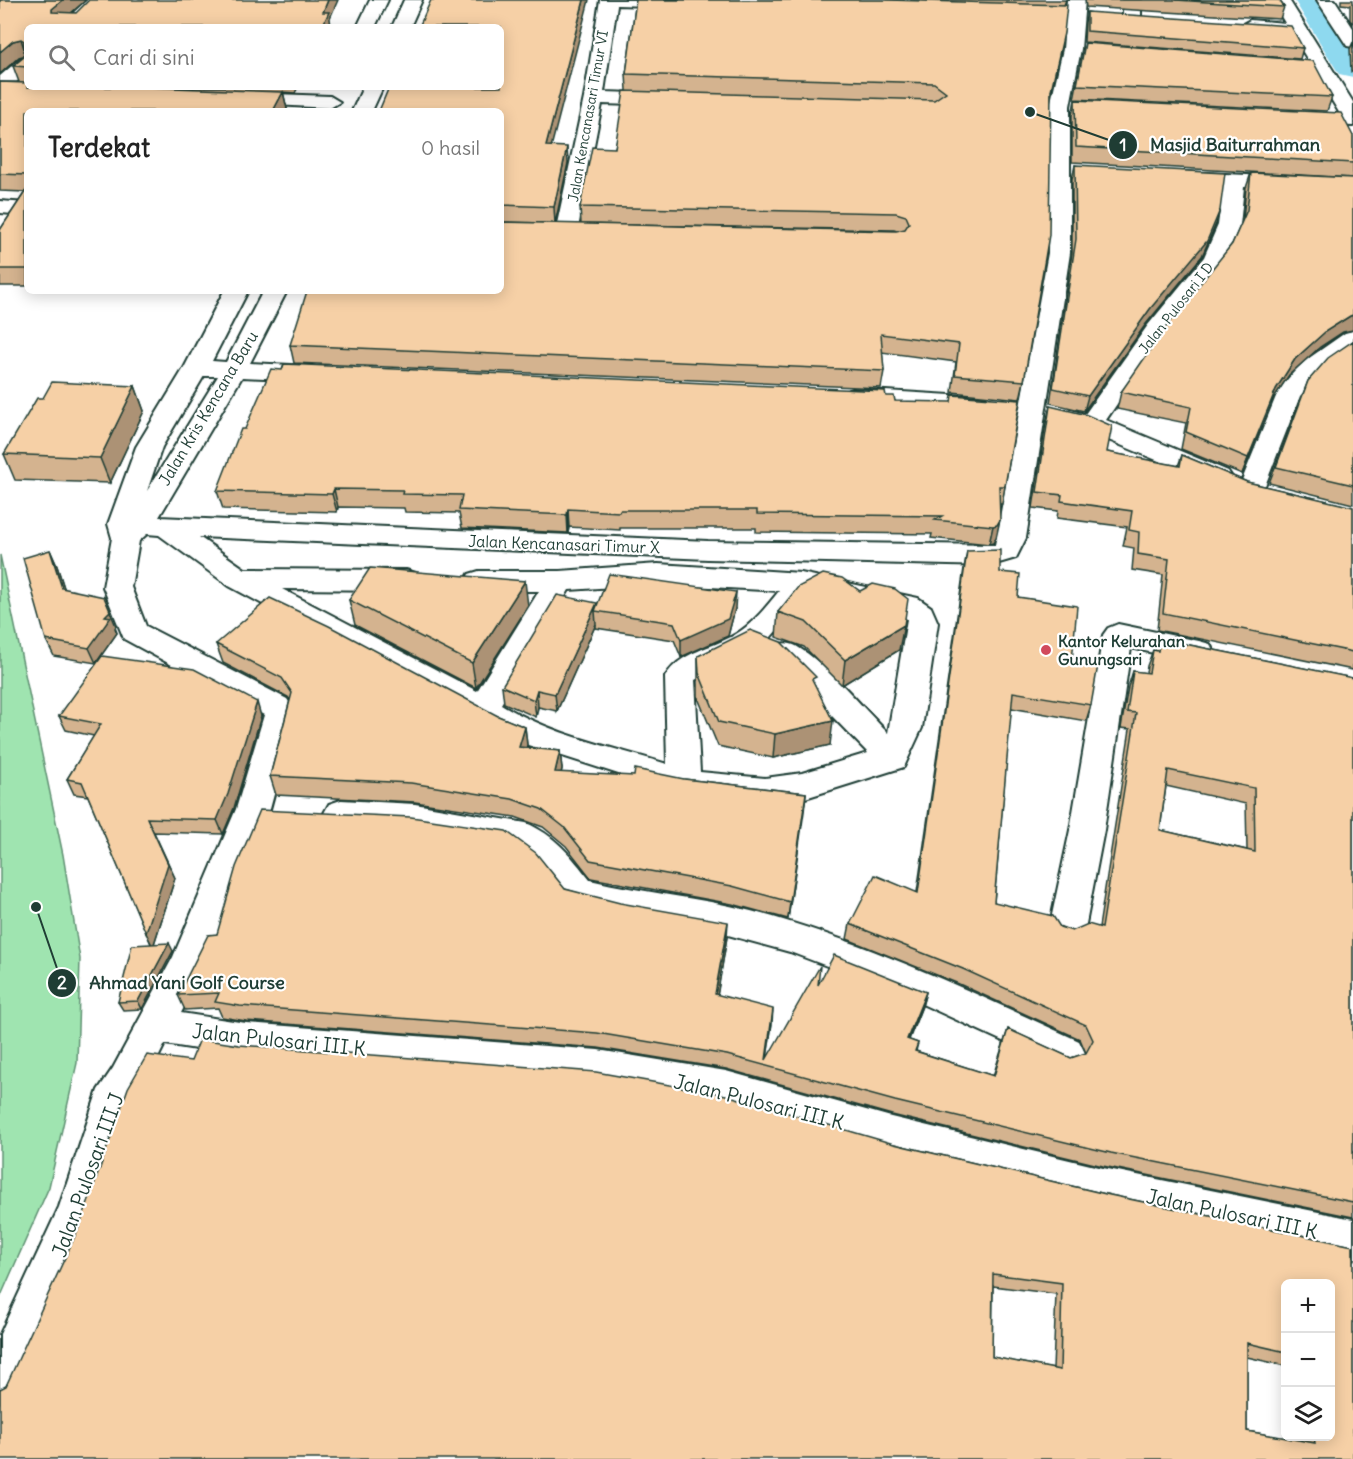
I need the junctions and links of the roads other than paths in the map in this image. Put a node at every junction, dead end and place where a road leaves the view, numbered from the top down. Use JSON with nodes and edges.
{"nodes":[{"id":1,"x":379,"y":0,"type":"edge"},
{"id":2,"x":413,"y":0,"type":"edge"},
{"id":3,"x":609,"y":0,"type":"edge"},
{"id":4,"x":614,"y":0,"type":"edge"},
{"id":5,"x":1280,"y":0,"type":"edge"},
{"id":6,"x":1326,"y":0,"type":"edge"},
{"id":7,"x":697,"y":2,"type":"edge"},
{"id":8,"x":1075,"y":10,"type":"edge"},
{"id":9,"x":367,"y":24,"type":"edge"},
{"id":10,"x":402,"y":24,"type":"edge"},
{"id":11,"x":1230,"y":24,"type":"edge"},
{"id":12,"x":1297,"y":30,"type":"junction"},
{"id":13,"x":1072,"y":49,"type":"junction"},
{"id":14,"x":1096,"y":51,"type":"edge"},
{"id":15,"x":1335,"y":56,"type":"edge"},
{"id":16,"x":1259,"y":64,"type":"edge"},
{"id":17,"x":24,"y":66,"type":"edge"},
{"id":18,"x":0,"y":88,"type":"edge"},
{"id":19,"x":24,"y":90,"type":"edge"},
{"id":20,"x":372,"y":90,"type":"edge"},
{"id":21,"x":594,"y":98,"type":"junction"},
{"id":22,"x":225,"y":99,"type":"edge"},
{"id":23,"x":331,"y":100,"type":"edge"},
{"id":24,"x":687,"y":101,"type":"edge"},
{"id":25,"x":363,"y":108,"type":"edge"},
{"id":26,"x":1282,"y":117,"type":"edge"},
{"id":27,"x":1353,"y":119,"type":"edge"},
{"id":28,"x":1167,"y":177,"type":"edge"},
{"id":29,"x":1234,"y":181,"type":"junction"},
{"id":30,"x":1353,"y":186,"type":"edge"},
{"id":31,"x":0,"y":207,"type":"edge"},
{"id":32,"x":24,"y":209,"type":"edge"},
{"id":33,"x":589,"y":233,"type":"edge"},
{"id":34,"x":234,"y":294,"type":"edge"},
{"id":35,"x":273,"y":294,"type":"edge"},
{"id":36,"x":1353,"y":338,"type":"edge"},
{"id":37,"x":196,"y":368,"type":"junction"},
{"id":38,"x":234,"y":370,"type":"junction"},
{"id":39,"x":340,"y":374,"type":"edge"},
{"id":40,"x":828,"y":396,"type":"edge"},
{"id":41,"x":1033,"y":410,"type":"junction"},
{"id":42,"x":1091,"y":423,"type":"junction"},
{"id":43,"x":138,"y":528,"type":"junction"},
{"id":44,"x":239,"y":579,"type":"junction"},
{"id":45,"x":560,"y":581,"type":"junction"},
{"id":46,"x":801,"y":583,"type":"junction"},
{"id":47,"x":746,"y":642,"type":"junction"},
{"id":48,"x":1224,"y":657,"type":"edge"},
{"id":49,"x":483,"y":708,"type":"junction"},
{"id":50,"x":893,"y":758,"type":"junction"},
{"id":51,"x":684,"y":782,"type":"junction"},
{"id":52,"x":284,"y":811,"type":"junction"},
{"id":53,"x":1067,"y":929,"type":"edge"},
{"id":54,"x":156,"y":1026,"type":"junction"},
{"id":55,"x":1066,"y":1053,"type":"edge"},
{"id":56,"x":1353,"y":1239,"type":"edge"},
{"id":57,"x":0,"y":1380,"type":"edge"}],
"edges":[{"from":1,"to":9,"type":"street"},
{"from":2,"to":10,"type":"street"},
{"from":3,"to":21,"type":"street","name":"Jalan Kencanasari Timur VI"},
{"from":4,"to":7,"type":"street"},
{"from":5,"to":12,"type":"street"},
{"from":6,"to":15,"type":"street"},
{"from":8,"to":13,"type":"street"},
{"from":11,"to":12,"type":"street"},
{"from":12,"to":15,"type":"street"},
{"from":13,"to":14,"type":"street"},
{"from":13,"to":41,"type":"street"},
{"from":15,"to":16,"type":"street"},
{"from":15,"to":27,"type":"street"},
{"from":17,"to":18,"type":"street"},
{"from":18,"to":19,"type":"street"},
{"from":20,"to":25,"type":"street"},
{"from":21,"to":24,"type":"street"},
{"from":21,"to":33,"type":"street","name":"Jalan Kencanasari Timur VI"},
{"from":22,"to":23,"type":"street"},
{"from":26,"to":27,"type":"street"},
{"from":28,"to":29,"type":"street"},
{"from":29,"to":30,"type":"street"},
{"from":29,"to":42,"type":"street","name":"Jalan Pulosari I D"},
{"from":31,"to":32,"type":"street"},
{"from":34,"to":37,"type":"street","name":"Jalan Kris Kencana Baru"},
{"from":35,"to":38,"type":"street","name":"Jalan Kris Kencana Baru"},
{"from":36,"to":42,"type":"street"},
{"from":37,"to":38,"type":"street"},
{"from":37,"to":43,"type":"street","name":"Jalan Kris Kencana Baru"},
{"from":38,"to":39,"type":"street"},
{"from":38,"to":43,"type":"street","name":"Jalan Kris Kencana Baru"},
{"from":40,"to":41,"type":"street"},
{"from":41,"to":42,"type":"street"},
{"from":41,"to":43,"type":"street","name":"Jalan Kencanasari Timur X"},
{"from":43,"to":44,"type":"street"},
{"from":43,"to":52,"type":"street"},
{"from":44,"to":45,"type":"street"},
{"from":44,"to":49,"type":"street"},
{"from":45,"to":46,"type":"street"},
{"from":45,"to":49,"type":"street"},
{"from":46,"to":47,"type":"street"},
{"from":46,"to":50,"type":"street"},
{"from":47,"to":50,"type":"street"},
{"from":47,"to":51,"type":"street"},
{"from":48,"to":53,"type":"street"},
{"from":49,"to":51,"type":"street"},
{"from":50,"to":51,"type":"street"},
{"from":52,"to":54,"type":"street","name":"Jalan Pulosari III J"},
{"from":52,"to":55,"type":"street"},
{"from":54,"to":56,"type":"street","name":"Jalan Pulosari III K"},
{"from":54,"to":57,"type":"street","name":"Jalan Pulosari III J"}]}
